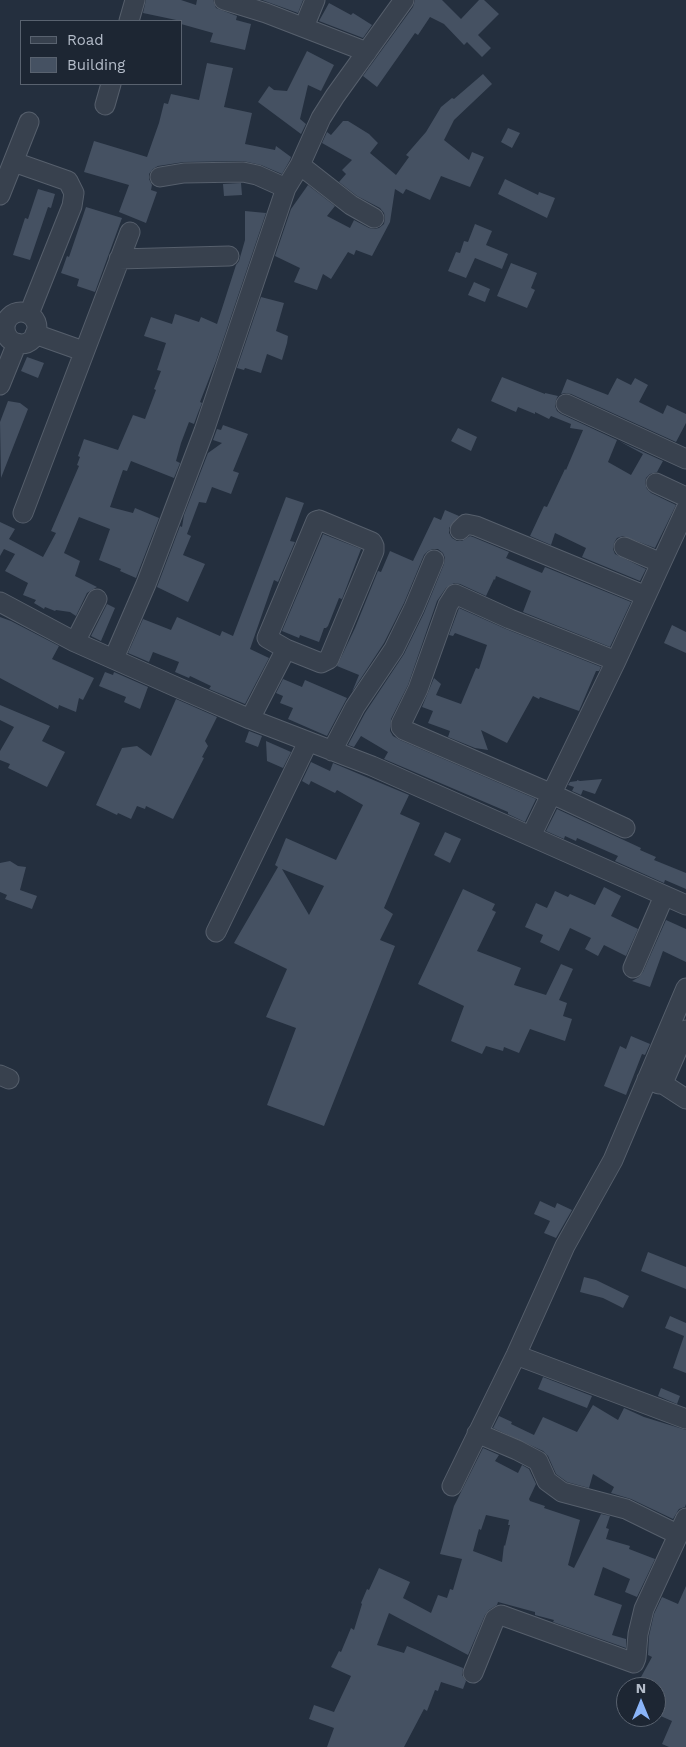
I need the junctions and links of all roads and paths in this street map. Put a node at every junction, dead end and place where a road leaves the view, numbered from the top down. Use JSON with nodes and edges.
{"nodes":[{"id":1,"x":135,"y":0,"type":"edge"},
{"id":2,"x":224,"y":0,"type":"edge"},
{"id":3,"x":314,"y":0,"type":"edge"},
{"id":4,"x":404,"y":0,"type":"edge"},
{"id":5,"x":129,"y":20,"type":"edge"},
{"id":6,"x":304,"y":27,"type":"junction"},
{"id":7,"x":367,"y":52,"type":"junction"},
{"id":8,"x":111,"y":85,"type":"edge"},
{"id":9,"x":105,"y":105,"type":"dead end"},
{"id":10,"x":29,"y":122,"type":"dead end"},
{"id":11,"x":14,"y":162,"type":"junction"},
{"id":12,"x":300,"y":165,"type":"junction"},
{"id":13,"x":160,"y":177,"type":"dead end"},
{"id":14,"x":286,"y":188,"type":"junction"},
{"id":15,"x":0,"y":195,"type":"edge"},
{"id":16,"x":374,"y":218,"type":"dead end"},
{"id":17,"x":130,"y":232,"type":"dead end"},
{"id":18,"x":229,"y":256,"type":"dead end"},
{"id":19,"x":119,"y":259,"type":"junction"},
{"id":20,"x":30,"y":314,"type":"junction"},
{"id":21,"x":3,"y":320,"type":"edge"},
{"id":22,"x":36,"y":334,"type":"junction"},
{"id":23,"x":17,"y":343,"type":"junction"},
{"id":24,"x":83,"y":352,"type":"junction"},
{"id":25,"x":0,"y":385,"type":"edge"},
{"id":26,"x":566,"y":404,"type":"dead end"},
{"id":27,"x":686,"y":459,"type":"edge"},
{"id":28,"x":656,"y":483,"type":"dead end"},
{"id":29,"x":686,"y":497,"type":"edge"},
{"id":30,"x":686,"y":509,"type":"edge"},
{"id":31,"x":23,"y":513,"type":"dead end"},
{"id":32,"x":460,"y":530,"type":"dead end"},
{"id":33,"x":624,"y":547,"type":"dead end"},
{"id":34,"x":434,"y":560,"type":"dead end"},
{"id":35,"x":661,"y":563,"type":"junction"},
{"id":36,"x":646,"y":596,"type":"junction"},
{"id":37,"x":98,"y":599,"type":"dead end"},
{"id":38,"x":0,"y":602,"type":"edge"},
{"id":39,"x":75,"y":642,"type":"junction"},
{"id":40,"x":283,"y":655,"type":"junction"},
{"id":41,"x":114,"y":658,"type":"junction"},
{"id":42,"x":616,"y":661,"type":"junction"},
{"id":43,"x":250,"y":719,"type":"junction"},
{"id":44,"x":308,"y":742,"type":"junction"},
{"id":45,"x":332,"y":751,"type":"junction"},
{"id":46,"x":549,"y":797,"type":"junction"},
{"id":47,"x":625,"y":828,"type":"dead end"},
{"id":48,"x":531,"y":836,"type":"junction"},
{"id":49,"x":664,"y":896,"type":"junction"},
{"id":50,"x":686,"y":905,"type":"edge"},
{"id":51,"x":216,"y":932,"type":"dead end"},
{"id":52,"x":633,"y":968,"type":"dead end"},
{"id":53,"x":683,"y":1004,"type":"edge"},
{"id":54,"x":686,"y":1030,"type":"edge"},
{"id":55,"x":667,"y":1055,"type":"junction"},
{"id":56,"x":655,"y":1082,"type":"junction"},
{"id":57,"x":686,"y":1099,"type":"edge"},
{"id":58,"x":516,"y":1355,"type":"junction"},
{"id":59,"x":686,"y":1419,"type":"edge"},
{"id":60,"x":477,"y":1433,"type":"junction"},
{"id":61,"x":452,"y":1486,"type":"dead end"},
{"id":62,"x":682,"y":1526,"type":"edge"},
{"id":63,"x":473,"y":1673,"type":"dead end"}],
"edges":[{"from":1,"to":5,"type":"street"},
{"from":2,"to":6,"type":"street"},
{"from":3,"to":6,"type":"street"},
{"from":4,"to":7,"type":"street"},
{"from":6,"to":7,"type":"street"},
{"from":7,"to":12,"type":"street"},
{"from":8,"to":9,"type":"street"},
{"from":10,"to":11,"type":"street"},
{"from":11,"to":15,"type":"street"},
{"from":11,"to":20,"type":"street"},
{"from":12,"to":14,"type":"street"},
{"from":12,"to":16,"type":"street"},
{"from":13,"to":14,"type":"street"},
{"from":14,"to":41,"type":"street"},
{"from":17,"to":19,"type":"street"},
{"from":18,"to":19,"type":"street"},
{"from":19,"to":24,"type":"street"},
{"from":20,"to":21,"type":"street"},
{"from":20,"to":22,"type":"street"},
{"from":21,"to":23,"type":"street"},
{"from":22,"to":23,"type":"street"},
{"from":22,"to":24,"type":"street"},
{"from":23,"to":25,"type":"street"},
{"from":24,"to":31,"type":"street"},
{"from":26,"to":27,"type":"street"},
{"from":28,"to":29,"type":"street"},
{"from":30,"to":35,"type":"street"},
{"from":32,"to":36,"type":"street"},
{"from":33,"to":35,"type":"street"},
{"from":34,"to":45,"type":"street"},
{"from":35,"to":36,"type":"street"},
{"from":36,"to":42,"type":"street"},
{"from":37,"to":39,"type":"street"},
{"from":38,"to":39,"type":"street"},
{"from":39,"to":41,"type":"street"},
{"from":40,"to":40,"type":"street"},
{"from":40,"to":43,"type":"street"},
{"from":41,"to":43,"type":"street"},
{"from":42,"to":46,"type":"street"},
{"from":42,"to":46,"type":"street"},
{"from":43,"to":44,"type":"street"},
{"from":44,"to":45,"type":"street"},
{"from":44,"to":51,"type":"street"},
{"from":45,"to":48,"type":"street"},
{"from":46,"to":47,"type":"street"},
{"from":46,"to":48,"type":"street"},
{"from":48,"to":49,"type":"street"},
{"from":49,"to":50,"type":"street"},
{"from":49,"to":52,"type":"street"},
{"from":53,"to":55,"type":"street"},
{"from":54,"to":55,"type":"street"},
{"from":55,"to":56,"type":"street"},
{"from":56,"to":57,"type":"street"},
{"from":56,"to":58,"type":"street"},
{"from":58,"to":59,"type":"street"},
{"from":58,"to":60,"type":"street"},
{"from":60,"to":61,"type":"street"},
{"from":60,"to":62,"type":"street"},
{"from":62,"to":63,"type":"street"}]}
